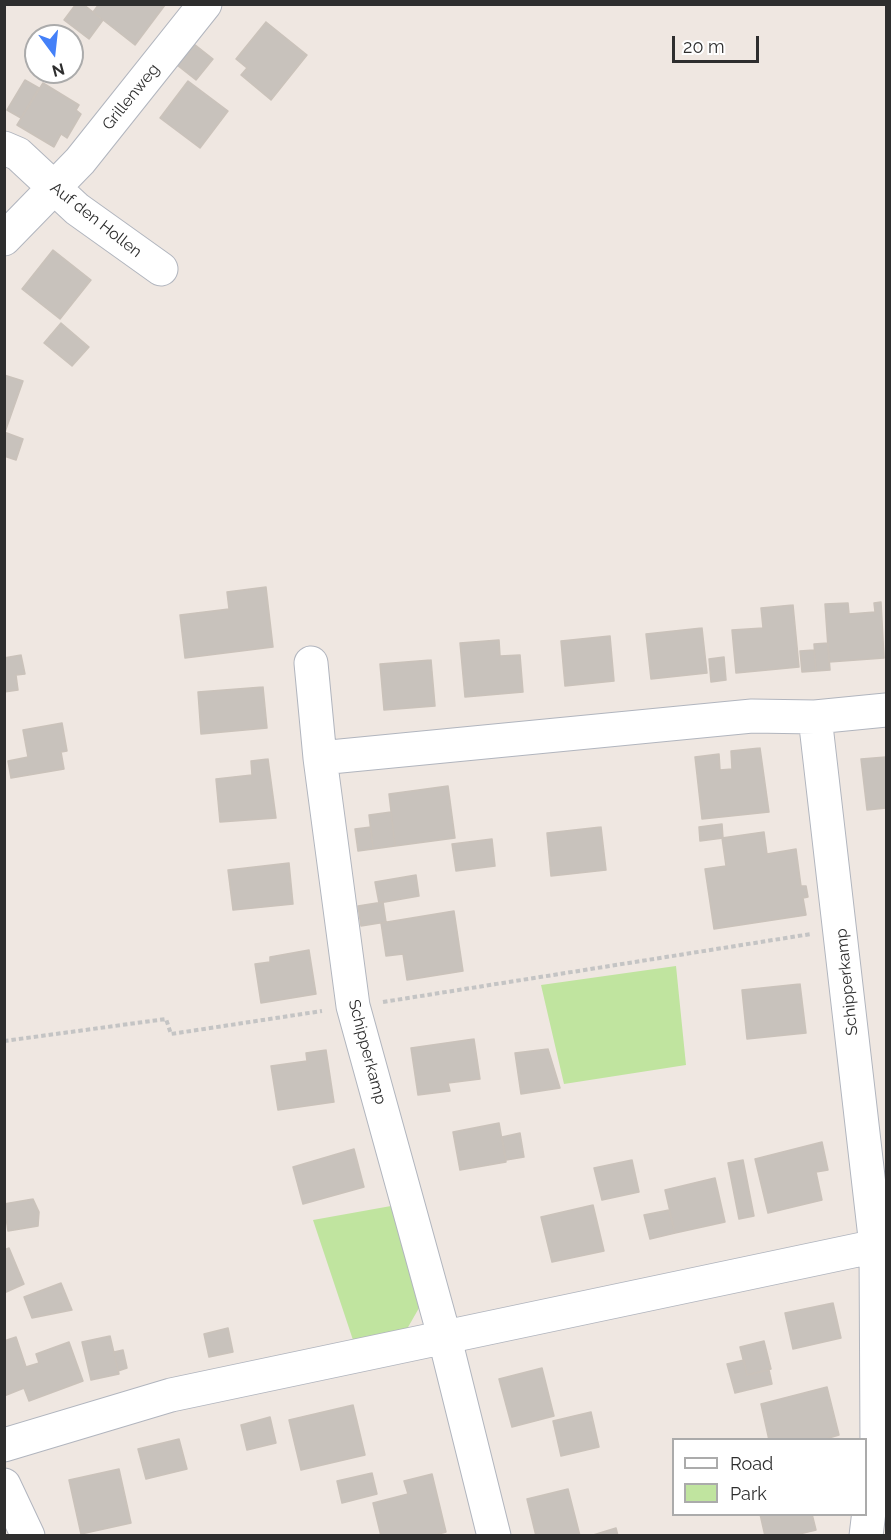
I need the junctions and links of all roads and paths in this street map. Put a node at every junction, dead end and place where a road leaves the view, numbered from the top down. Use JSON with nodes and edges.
{"nodes":[{"id":1,"x":205,"y":4,"type":"edge"},
{"id":2,"x":4,"y":148,"type":"edge"},
{"id":3,"x":55,"y":189,"type":"junction"},
{"id":4,"x":4,"y":240,"type":"edge"},
{"id":5,"x":161,"y":269,"type":"dead end"},
{"id":6,"x":311,"y":663,"type":"dead end"},
{"id":7,"x":886,"y":710,"type":"edge"},
{"id":8,"x":815,"y":717,"type":"junction"},
{"id":9,"x":320,"y":758,"type":"junction"},
{"id":10,"x":841,"y":930,"type":"junction"},
{"id":11,"x":353,"y":1006,"type":"junction"},
{"id":12,"x":4,"y":1041,"type":"edge"},
{"id":13,"x":881,"y":1245,"type":"edge"},
{"id":14,"x":445,"y":1339,"type":"junction"},
{"id":15,"x":4,"y":1445,"type":"edge"},
{"id":16,"x":4,"y":1485,"type":"edge"},
{"id":17,"x":28,"y":1536,"type":"edge"},
{"id":18,"x":494,"y":1536,"type":"edge"},
{"id":19,"x":866,"y":1536,"type":"edge"}],
"edges":[{"from":1,"to":3,"type":"street","name":"Grillenweg"},
{"from":2,"to":3,"type":"street","name":"Auf den Hollen"},
{"from":3,"to":4,"type":"street","name":"Grillenweg"},
{"from":3,"to":5,"type":"street","name":"Auf den Hollen"},
{"from":6,"to":9,"type":"street","name":"Schipperkamp"},
{"from":7,"to":8,"type":"street"},
{"from":8,"to":9,"type":"street"},
{"from":8,"to":10,"type":"street","name":"Schipperkamp"},
{"from":9,"to":11,"type":"street","name":"Schipperkamp"},
{"from":10,"to":11,"type":"path"},
{"from":10,"to":13,"type":"street","name":"Schipperkamp"},
{"from":11,"to":12,"type":"path"},
{"from":11,"to":14,"type":"street","name":"Schipperkamp"},
{"from":13,"to":14,"type":"street"},
{"from":13,"to":19,"type":"street","name":"Schipperkamp"},
{"from":14,"to":15,"type":"street"},
{"from":14,"to":18,"type":"street","name":"Schipperkamp"},
{"from":16,"to":17,"type":"street"}]}
